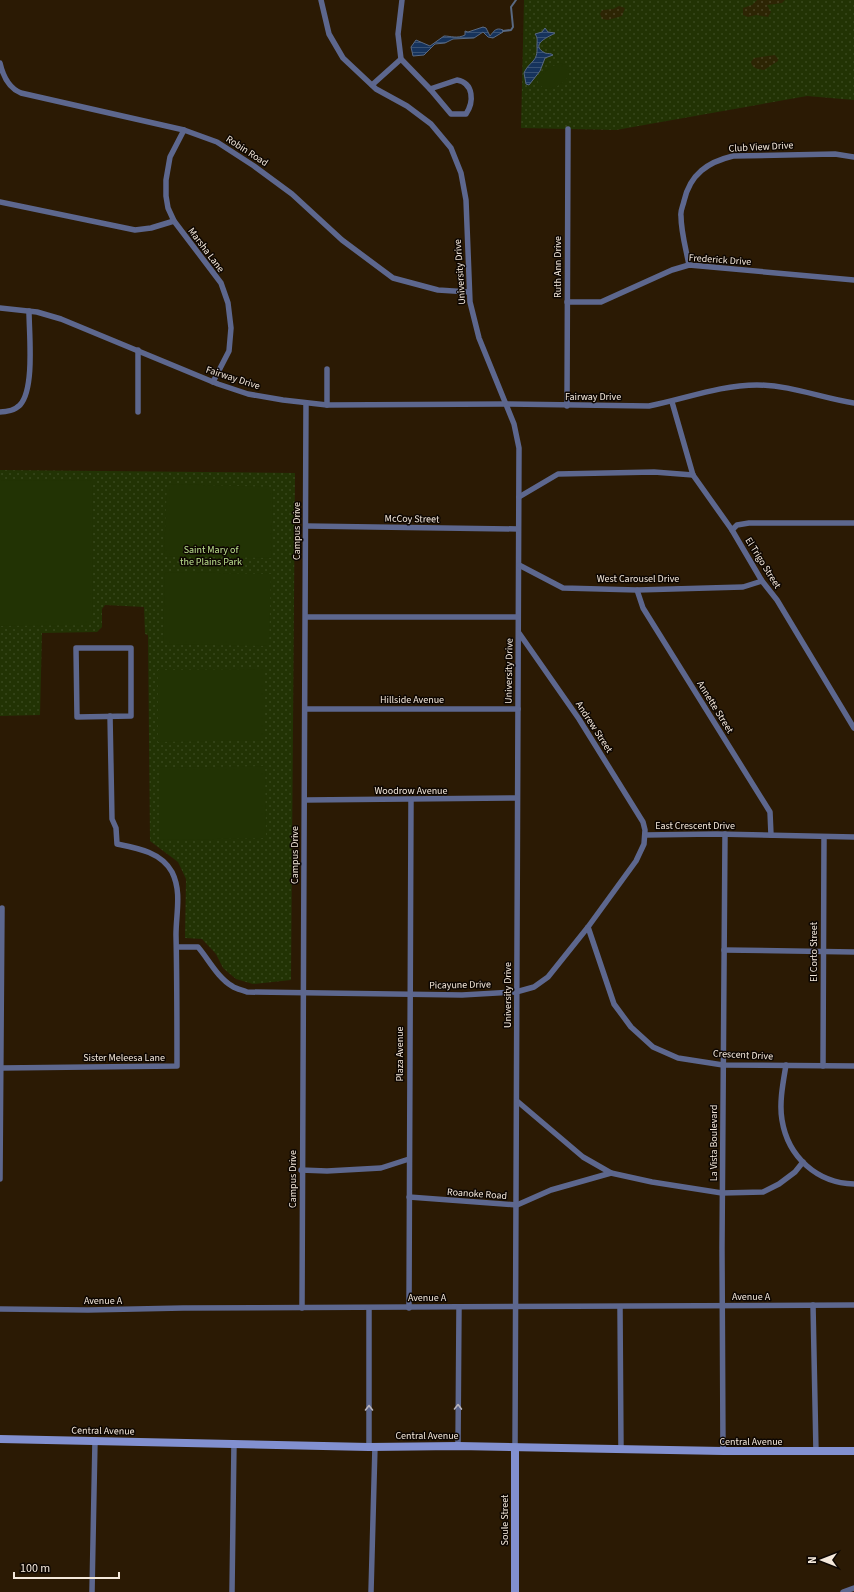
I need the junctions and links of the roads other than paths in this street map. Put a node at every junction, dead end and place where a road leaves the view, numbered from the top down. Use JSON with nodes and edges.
{"nodes":[{"id":1,"x":321,"y":0,"type":"edge"},
{"id":2,"x":402,"y":0,"type":"edge"},
{"id":3,"x":402,"y":59,"type":"junction"},
{"id":4,"x":0,"y":63,"type":"edge"},
{"id":5,"x":372,"y":85,"type":"junction"},
{"id":6,"x":430,"y":90,"type":"junction"},
{"id":7,"x":568,"y":129,"type":"dead end"},
{"id":8,"x":184,"y":130,"type":"junction"},
{"id":9,"x":854,"y":157,"type":"edge"},
{"id":10,"x":0,"y":202,"type":"edge"},
{"id":11,"x":174,"y":222,"type":"junction"},
{"id":12,"x":689,"y":265,"type":"junction"},
{"id":13,"x":854,"y":280,"type":"edge"},
{"id":14,"x":469,"y":292,"type":"junction"},
{"id":15,"x":567,"y":302,"type":"junction"},
{"id":16,"x":0,"y":308,"type":"edge"},
{"id":17,"x":29,"y":311,"type":"junction"},
{"id":18,"x":138,"y":350,"type":"junction"},
{"id":19,"x":328,"y":369,"type":"dead end"},
{"id":20,"x":213,"y":382,"type":"junction"},
{"id":21,"x":672,"y":402,"type":"junction"},
{"id":22,"x":306,"y":403,"type":"junction"},
{"id":23,"x":854,"y":403,"type":"edge"},
{"id":24,"x":328,"y":404,"type":"junction"},
{"id":25,"x":506,"y":404,"type":"junction"},
{"id":26,"x":567,"y":406,"type":"junction"},
{"id":27,"x":0,"y":412,"type":"edge"},
{"id":28,"x":138,"y":412,"type":"dead end"},
{"id":29,"x":693,"y":475,"type":"junction"},
{"id":30,"x":519,"y":497,"type":"junction"},
{"id":31,"x":854,"y":523,"type":"edge"},
{"id":32,"x":306,"y":526,"type":"junction"},
{"id":33,"x":518,"y":529,"type":"junction"},
{"id":34,"x":732,"y":530,"type":"junction"},
{"id":35,"x":519,"y":565,"type":"junction"},
{"id":36,"x":762,"y":582,"type":"junction"},
{"id":37,"x":637,"y":590,"type":"junction"},
{"id":38,"x":518,"y":616,"type":"junction"},
{"id":39,"x":306,"y":617,"type":"junction"},
{"id":40,"x":519,"y":632,"type":"junction"},
{"id":41,"x":305,"y":709,"type":"junction"},
{"id":42,"x":518,"y":709,"type":"junction"},
{"id":43,"x":110,"y":716,"type":"junction"},
{"id":44,"x":854,"y":728,"type":"edge"},
{"id":45,"x":517,"y":798,"type":"junction"},
{"id":46,"x":305,"y":800,"type":"junction"},
{"id":47,"x":411,"y":800,"type":"junction"},
{"id":48,"x":724,"y":834,"type":"junction"},
{"id":49,"x":645,"y":835,"type":"junction"},
{"id":50,"x":771,"y":835,"type":"junction"},
{"id":51,"x":824,"y":837,"type":"junction"},
{"id":52,"x":854,"y":837,"type":"edge"},
{"id":53,"x":2,"y":908,"type":"dead end"},
{"id":54,"x":588,"y":927,"type":"junction"},
{"id":55,"x":177,"y":947,"type":"junction"},
{"id":56,"x":724,"y":950,"type":"junction"},
{"id":57,"x":823,"y":951,"type":"junction"},
{"id":58,"x":854,"y":952,"type":"edge"},
{"id":59,"x":516,"y":992,"type":"junction"},
{"id":60,"x":303,"y":994,"type":"junction"},
{"id":61,"x":409,"y":994,"type":"junction"},
{"id":62,"x":723,"y":1065,"type":"junction"},
{"id":63,"x":786,"y":1065,"type":"junction"},
{"id":64,"x":823,"y":1066,"type":"junction"},
{"id":65,"x":854,"y":1066,"type":"edge"},
{"id":66,"x":1,"y":1068,"type":"junction"},
{"id":67,"x":517,"y":1101,"type":"junction"},
{"id":68,"x":409,"y":1159,"type":"junction"},
{"id":69,"x":803,"y":1162,"type":"junction"},
{"id":70,"x":301,"y":1170,"type":"junction"},
{"id":71,"x":611,"y":1173,"type":"junction"},
{"id":72,"x":0,"y":1179,"type":"edge"},
{"id":73,"x":854,"y":1184,"type":"edge"},
{"id":74,"x":722,"y":1193,"type":"junction"},
{"id":75,"x":409,"y":1197,"type":"junction"},
{"id":76,"x":517,"y":1205,"type":"junction"},
{"id":77,"x":854,"y":1305,"type":"edge"},
{"id":78,"x":722,"y":1306,"type":"junction"},
{"id":79,"x":813,"y":1306,"type":"junction"},
{"id":80,"x":459,"y":1307,"type":"junction"},
{"id":81,"x":516,"y":1307,"type":"junction"},
{"id":82,"x":620,"y":1307,"type":"junction"},
{"id":83,"x":302,"y":1308,"type":"junction"},
{"id":84,"x":370,"y":1308,"type":"junction"},
{"id":85,"x":409,"y":1308,"type":"junction"},
{"id":86,"x":0,"y":1309,"type":"edge"},
{"id":87,"x":0,"y":1439,"type":"edge"},
{"id":88,"x":95,"y":1440,"type":"junction"},
{"id":89,"x":234,"y":1443,"type":"junction"},
{"id":90,"x":372,"y":1446,"type":"junction"},
{"id":91,"x":458,"y":1446,"type":"junction"},
{"id":92,"x":515,"y":1448,"type":"junction"},
{"id":93,"x":621,"y":1449,"type":"junction"},
{"id":94,"x":854,"y":1451,"type":"edge"},
{"id":95,"x":723,"y":1452,"type":"junction"},
{"id":96,"x":816,"y":1452,"type":"junction"},
{"id":97,"x":854,"y":1588,"type":"edge"},
{"id":98,"x":92,"y":1592,"type":"edge"},
{"id":99,"x":232,"y":1592,"type":"edge"},
{"id":100,"x":371,"y":1592,"type":"edge"},
{"id":101,"x":515,"y":1592,"type":"edge"},
{"id":102,"x":843,"y":1592,"type":"edge"}],
"edges":[{"from":1,"to":5,"type":"street","name":"University Drive"},
{"from":2,"to":3,"type":"street"},
{"from":3,"to":5,"type":"street"},
{"from":3,"to":6,"type":"street"},
{"from":4,"to":8,"type":"street","name":"Robin Road"},
{"from":5,"to":14,"type":"street","name":"University Drive"},
{"from":6,"to":6,"type":"street"},
{"from":7,"to":15,"type":"street","name":"Ruth Ann Drive"},
{"from":8,"to":11,"type":"street","name":"Marsha Lane"},
{"from":8,"to":14,"type":"street","name":"Robin Road"},
{"from":9,"to":12,"type":"street","name":"Club View Drive"},
{"from":10,"to":11,"type":"street"},
{"from":11,"to":20,"type":"street","name":"Marsha Lane"},
{"from":12,"to":13,"type":"street","name":"Frederick Drive"},
{"from":12,"to":15,"type":"street","name":"Frederick Drive"},
{"from":14,"to":25,"type":"street","name":"University Drive"},
{"from":15,"to":26,"type":"street","name":"Ruth Ann Drive"},
{"from":16,"to":17,"type":"street","name":"Fairway Drive"},
{"from":17,"to":18,"type":"street","name":"Fairway Drive"},
{"from":17,"to":27,"type":"street"},
{"from":18,"to":20,"type":"street","name":"Fairway Drive"},
{"from":18,"to":28,"type":"street"},
{"from":19,"to":24,"type":"street"},
{"from":20,"to":22,"type":"street","name":"Fairway Drive"},
{"from":21,"to":23,"type":"street","name":"Fairway Drive"},
{"from":21,"to":26,"type":"street","name":"Fairway Drive"},
{"from":21,"to":29,"type":"street","name":"El Trigo Street"},
{"from":22,"to":24,"type":"street","name":"Fairway Drive"},
{"from":22,"to":32,"type":"street","name":"Campus Drive"},
{"from":24,"to":25,"type":"street","name":"Fairway Drive"},
{"from":25,"to":26,"type":"street","name":"Fairway Drive"},
{"from":25,"to":30,"type":"street","name":"University Drive"},
{"from":29,"to":30,"type":"street"},
{"from":29,"to":34,"type":"street","name":"El Trigo Street"},
{"from":30,"to":33,"type":"street","name":"University Drive"},
{"from":31,"to":34,"type":"street"},
{"from":32,"to":33,"type":"street","name":"McCoy Street"},
{"from":32,"to":39,"type":"street","name":"Campus Drive"},
{"from":33,"to":35,"type":"street","name":"University Drive"},
{"from":34,"to":36,"type":"street","name":"El Trigo Street"},
{"from":35,"to":37,"type":"street","name":"West Carousel Drive"},
{"from":35,"to":38,"type":"street","name":"University Drive"},
{"from":36,"to":37,"type":"street","name":"West Carousel Drive"},
{"from":36,"to":44,"type":"street","name":"El Trigo Street"},
{"from":37,"to":50,"type":"street","name":"Annette Street"},
{"from":38,"to":39,"type":"street"},
{"from":38,"to":40,"type":"street","name":"University Drive"},
{"from":39,"to":41,"type":"street","name":"Campus Drive"},
{"from":40,"to":42,"type":"street","name":"University Drive"},
{"from":40,"to":49,"type":"street","name":"Andrew Street"},
{"from":41,"to":42,"type":"street","name":"Hillside Avenue"},
{"from":41,"to":46,"type":"street","name":"Campus Drive"},
{"from":42,"to":45,"type":"street","name":"University Drive"},
{"from":43,"to":43,"type":"street"},
{"from":43,"to":55,"type":"street","name":"Sister Meleesa Lane"},
{"from":45,"to":47,"type":"street","name":"Woodrow Avenue"},
{"from":45,"to":59,"type":"street","name":"University Drive"},
{"from":46,"to":47,"type":"street","name":"Woodrow Avenue"},
{"from":46,"to":60,"type":"street","name":"Campus Drive"},
{"from":47,"to":61,"type":"street","name":"Plaza Avenue"},
{"from":48,"to":49,"type":"street","name":"East Crescent Drive"},
{"from":48,"to":50,"type":"street","name":"East Crescent Drive"},
{"from":48,"to":56,"type":"street","name":"La Vista Boulevard"},
{"from":49,"to":54,"type":"street","name":"East Crescent Drive"},
{"from":50,"to":51,"type":"street","name":"East Crescent Drive"},
{"from":51,"to":52,"type":"street","name":"East Crescent Drive"},
{"from":51,"to":57,"type":"street","name":"El Corto Street"},
{"from":53,"to":66,"type":"street"},
{"from":54,"to":59,"type":"street","name":"Picayune Drive"},
{"from":54,"to":62,"type":"street","name":"Crescent Drive"},
{"from":55,"to":60,"type":"street"},
{"from":55,"to":66,"type":"street","name":"Sister Meleesa Lane"},
{"from":56,"to":57,"type":"street"},
{"from":56,"to":62,"type":"street","name":"La Vista Boulevard"},
{"from":57,"to":58,"type":"street"},
{"from":57,"to":64,"type":"street","name":"El Corto Street"},
{"from":59,"to":61,"type":"street","name":"Picayune Drive"},
{"from":59,"to":67,"type":"street","name":"University Drive"},
{"from":60,"to":61,"type":"street","name":"Picayune Drive"},
{"from":60,"to":70,"type":"street","name":"Campus Drive"},
{"from":61,"to":68,"type":"street","name":"Plaza Avenue"},
{"from":62,"to":63,"type":"street","name":"Crescent Drive"},
{"from":62,"to":74,"type":"street","name":"La Vista Boulevard"},
{"from":63,"to":64,"type":"street","name":"Crescent Drive"},
{"from":63,"to":69,"type":"street"},
{"from":64,"to":65,"type":"street","name":"Crescent Drive"},
{"from":66,"to":72,"type":"street"},
{"from":67,"to":71,"type":"street","name":"Roanoke Road"},
{"from":67,"to":76,"type":"street","name":"University Drive"},
{"from":68,"to":70,"type":"street"},
{"from":68,"to":75,"type":"street","name":"Plaza Avenue"},
{"from":69,"to":73,"type":"street"},
{"from":69,"to":74,"type":"street","name":"Roanoke Road"},
{"from":70,"to":83,"type":"street","name":"Campus Drive"},
{"from":71,"to":74,"type":"street","name":"Roanoke Road"},
{"from":71,"to":76,"type":"street","name":"Roanoke Road"},
{"from":74,"to":78,"type":"street","name":"La Vista Boulevard"},
{"from":75,"to":76,"type":"street","name":"Roanoke Road"},
{"from":75,"to":85,"type":"street","name":"Plaza Avenue"},
{"from":76,"to":81,"type":"street","name":"University Drive"},
{"from":77,"to":79,"type":"street","name":"Avenue A"},
{"from":78,"to":79,"type":"street","name":"Avenue A"},
{"from":78,"to":82,"type":"street","name":"Avenue A"},
{"from":78,"to":95,"type":"street","name":"La Vista Boulevard"},
{"from":79,"to":96,"type":"street"},
{"from":80,"to":81,"type":"street","name":"Avenue A"},
{"from":80,"to":85,"type":"street","name":"Avenue A"},
{"from":91,"to":80,"type":"street","one_way":true},
{"from":81,"to":82,"type":"street","name":"Avenue A"},
{"from":81,"to":92,"type":"street","name":"University Drive"},
{"from":82,"to":93,"type":"street"},
{"from":83,"to":84,"type":"street","name":"Avenue A"},
{"from":83,"to":86,"type":"street","name":"Avenue A"},
{"from":84,"to":85,"type":"street","name":"Avenue A"},
{"from":90,"to":84,"type":"street","one_way":true},
{"from":87,"to":88,"type":"street","name":"Central Avenue"},
{"from":88,"to":89,"type":"street","name":"Central Avenue"},
{"from":88,"to":98,"type":"street"},
{"from":89,"to":90,"type":"street","name":"Central Avenue"},
{"from":89,"to":99,"type":"street"},
{"from":90,"to":91,"type":"street","name":"Central Avenue"},
{"from":90,"to":100,"type":"street"},
{"from":91,"to":92,"type":"street","name":"Central Avenue"},
{"from":92,"to":93,"type":"street","name":"Central Avenue"},
{"from":92,"to":101,"type":"street","name":"Soule Street"},
{"from":93,"to":95,"type":"street","name":"Central Avenue"},
{"from":94,"to":96,"type":"street","name":"Central Avenue"},
{"from":95,"to":96,"type":"street","name":"Central Avenue"},
{"from":97,"to":102,"type":"street"}]}
